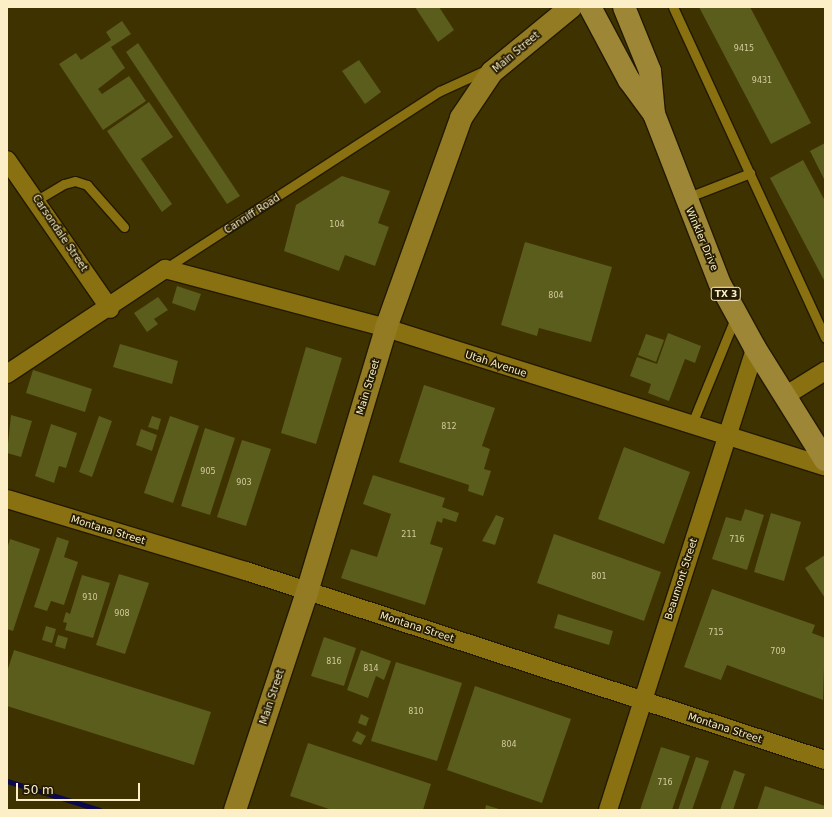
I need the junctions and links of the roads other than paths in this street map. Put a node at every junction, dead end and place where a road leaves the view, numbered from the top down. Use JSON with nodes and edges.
{"nodes":[{"id":1,"x":571,"y":7,"type":"edge"},
{"id":2,"x":590,"y":7,"type":"edge"},
{"id":3,"x":624,"y":7,"type":"edge"},
{"id":4,"x":673,"y":7,"type":"edge"},
{"id":5,"x":502,"y":63,"type":"junction"},
{"id":6,"x":654,"y":114,"type":"junction"},
{"id":7,"x":7,"y":160,"type":"edge"},
{"id":8,"x":750,"y":173,"type":"junction"},
{"id":9,"x":684,"y":198,"type":"junction"},
{"id":10,"x":38,"y":200,"type":"junction"},
{"id":11,"x":124,"y":227,"type":"dead end"},
{"id":12,"x":165,"y":269,"type":"junction"},
{"id":13,"x":110,"y":309,"type":"junction"},
{"id":14,"x":737,"y":315,"type":"junction"},
{"id":15,"x":386,"y":328,"type":"junction"},
{"id":16,"x":825,"y":338,"type":"edge"},
{"id":17,"x":755,"y":348,"type":"junction"},
{"id":18,"x":825,"y":371,"type":"edge"},
{"id":19,"x":7,"y":374,"type":"edge"},
{"id":20,"x":785,"y":396,"type":"junction"},
{"id":21,"x":691,"y":426,"type":"junction"},
{"id":22,"x":727,"y":438,"type":"junction"},
{"id":23,"x":825,"y":460,"type":"edge"},
{"id":24,"x":825,"y":466,"type":"edge"},
{"id":25,"x":7,"y":499,"type":"edge"},
{"id":26,"x":307,"y":592,"type":"junction"},
{"id":27,"x":641,"y":700,"type":"junction"},
{"id":28,"x":825,"y":760,"type":"edge"},
{"id":29,"x":235,"y":810,"type":"edge"},
{"id":30,"x":608,"y":810,"type":"edge"}],
"edges":[{"from":1,"to":5,"type":"street","name":"Main Street"},
{"from":2,"to":6,"type":"main road","name":"Winkler Drive","number":"TX 3"},
{"from":3,"to":6,"type":"main road","name":"Winkler Drive","number":"TX 3"},
{"from":4,"to":8,"type":"lane"},
{"from":5,"to":12,"type":"lane","name":"Canniff Road"},
{"from":5,"to":15,"type":"street","name":"Main Street"},
{"from":6,"to":9,"type":"main road","name":"Winkler Drive","number":"TX 3"},
{"from":7,"to":10,"type":"street","name":"Carsondale Street"},
{"from":8,"to":9,"type":"lane"},
{"from":8,"to":16,"type":"lane"},
{"from":9,"to":14,"type":"main road","name":"Winkler Drive","number":"TX 3"},
{"from":10,"to":11,"type":"lane"},
{"from":10,"to":13,"type":"street","name":"Carsondale Street"},
{"from":12,"to":13,"type":"street","name":"Canniff Road"},
{"from":12,"to":15,"type":"street","name":"Utah Avenue"},
{"from":13,"to":19,"type":"street","name":"Canniff Road"},
{"from":14,"to":17,"type":"main road","name":"Winkler Drive","number":"TX 3"},
{"from":14,"to":21,"type":"lane"},
{"from":15,"to":21,"type":"street","name":"Utah Avenue"},
{"from":15,"to":26,"type":"street","name":"Main Street"},
{"from":17,"to":20,"type":"main road","name":"Winkler Drive","number":"TX 3"},
{"from":17,"to":22,"type":"street","name":"Beaumont Street"},
{"from":18,"to":20,"type":"street"},
{"from":20,"to":23,"type":"main road","name":"Winkler Drive","number":"TX 3"},
{"from":21,"to":22,"type":"street","name":"Utah Avenue"},
{"from":22,"to":24,"type":"street","name":"Utah Avenue"},
{"from":22,"to":27,"type":"street","name":"Beaumont Street"},
{"from":25,"to":26,"type":"street","name":"Montana Street"},
{"from":26,"to":27,"type":"street","name":"Montana Street"},
{"from":26,"to":29,"type":"street","name":"Main Street"},
{"from":27,"to":28,"type":"street","name":"Montana Street"},
{"from":27,"to":30,"type":"street","name":"Beaumont Street"}]}
